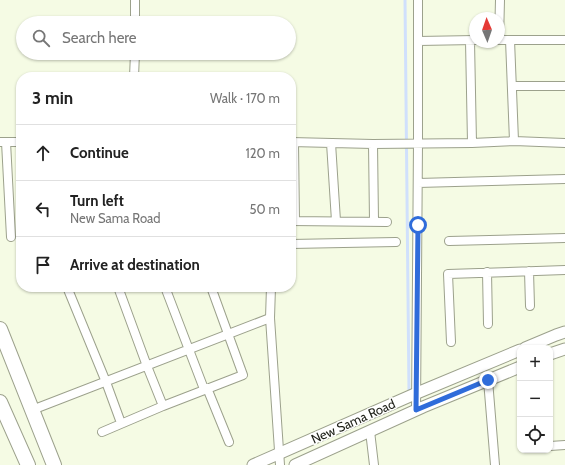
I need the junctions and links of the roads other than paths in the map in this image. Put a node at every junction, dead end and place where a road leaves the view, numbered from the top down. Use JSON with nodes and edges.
{"nodes":[{"id":1,"x":135,"y":0,"type":"edge"},
{"id":2,"x":418,"y":0,"type":"edge"},
{"id":3,"x":500,"y":0,"type":"edge"},
{"id":4,"x":500,"y":12,"type":"edge"},
{"id":5,"x":135,"y":16,"type":"edge"},
{"id":6,"x":469,"y":40,"type":"edge"},
{"id":7,"x":505,"y":40,"type":"edge"},
{"id":8,"x":510,"y":40,"type":"junction"},
{"id":9,"x":565,"y":40,"type":"edge"},
{"id":10,"x":418,"y":41,"type":"junction"},
{"id":11,"x":473,"y":48,"type":"edge"},
{"id":12,"x":135,"y":60,"type":"edge"},
{"id":13,"x":134,"y":72,"type":"edge"},
{"id":14,"x":512,"y":86,"type":"junction"},
{"id":15,"x":565,"y":86,"type":"edge"},
{"id":16,"x":514,"y":141,"type":"junction"},
{"id":17,"x":3,"y":142,"type":"edge"},
{"id":18,"x":16,"y":142,"type":"edge"},
{"id":19,"x":296,"y":143,"type":"edge"},
{"id":20,"x":331,"y":143,"type":"junction"},
{"id":21,"x":415,"y":143,"type":"junction"},
{"id":22,"x":472,"y":143,"type":"junction"},
{"id":23,"x":565,"y":143,"type":"edge"},
{"id":24,"x":373,"y":144,"type":"junction"},
{"id":25,"x":565,"y":179,"type":"edge"},
{"id":26,"x":418,"y":183,"type":"junction"},
{"id":27,"x":296,"y":221,"type":"edge"},
{"id":28,"x":336,"y":221,"type":"junction"},
{"id":29,"x":374,"y":222,"type":"junction"},
{"id":30,"x":387,"y":222,"type":"dead end"},
{"id":31,"x":11,"y":237,"type":"dead end"},
{"id":32,"x":565,"y":238,"type":"edge"},
{"id":33,"x":449,"y":241,"type":"dead end"},
{"id":34,"x":396,"y":242,"type":"dead end"},
{"id":35,"x":296,"y":244,"type":"edge"},
{"id":36,"x":565,"y":270,"type":"edge"},
{"id":37,"x":529,"y":271,"type":"junction"},
{"id":38,"x":487,"y":272,"type":"junction"},
{"id":39,"x":68,"y":292,"type":"edge"},
{"id":40,"x":120,"y":292,"type":"edge"},
{"id":41,"x":167,"y":292,"type":"edge"},
{"id":42,"x":213,"y":292,"type":"edge"},
{"id":43,"x":271,"y":292,"type":"edge"},
{"id":44,"x":530,"y":306,"type":"dead end"},
{"id":45,"x":270,"y":318,"type":"junction"},
{"id":46,"x":488,"y":324,"type":"dead end"},
{"id":47,"x":0,"y":329,"type":"edge"},
{"id":48,"x":565,"y":332,"type":"edge"},
{"id":49,"x":229,"y":333,"type":"junction"},
{"id":50,"x":451,"y":342,"type":"dead end"},
{"id":51,"x":532,"y":345,"type":"edge"},
{"id":52,"x":565,"y":349,"type":"edge"},
{"id":53,"x":188,"y":350,"type":"junction"},
{"id":54,"x":517,"y":351,"type":"edge"},
{"id":55,"x":553,"y":353,"type":"edge"},
{"id":56,"x":147,"y":366,"type":"junction"},
{"id":57,"x":517,"y":368,"type":"edge"},
{"id":58,"x":488,"y":380,"type":"junction"},
{"id":59,"x":106,"y":382,"type":"junction"},
{"id":60,"x":205,"y":389,"type":"junction"},
{"id":61,"x":416,"y":393,"type":"junction"},
{"id":62,"x":0,"y":402,"type":"edge"},
{"id":63,"x":163,"y":406,"type":"junction"},
{"id":64,"x":32,"y":410,"type":"junction"},
{"id":65,"x":416,"y":410,"type":"junction"},
{"id":66,"x":121,"y":423,"type":"junction"},
{"id":67,"x":370,"y":431,"type":"junction"},
{"id":68,"x":102,"y":432,"type":"dead end"},
{"id":69,"x":229,"y":442,"type":"dead end"},
{"id":70,"x":565,"y":445,"type":"edge"},
{"id":71,"x":553,"y":446,"type":"edge"},
{"id":72,"x":279,"y":453,"type":"junction"},
{"id":73,"x":28,"y":465,"type":"edge"},
{"id":74,"x":54,"y":465,"type":"edge"},
{"id":75,"x":253,"y":465,"type":"edge"},
{"id":76,"x":280,"y":465,"type":"edge"},
{"id":77,"x":295,"y":465,"type":"edge"},
{"id":78,"x":374,"y":465,"type":"edge"},
{"id":79,"x":495,"y":465,"type":"edge"}],
"edges":[{"from":1,"to":5,"type":"street"},
{"from":2,"to":10,"type":"street"},
{"from":3,"to":4,"type":"street"},
{"from":6,"to":10,"type":"street"},
{"from":7,"to":8,"type":"street"},
{"from":8,"to":9,"type":"street"},
{"from":8,"to":14,"type":"street"},
{"from":10,"to":21,"type":"street"},
{"from":11,"to":22,"type":"street"},
{"from":12,"to":13,"type":"street"},
{"from":14,"to":15,"type":"street"},
{"from":14,"to":16,"type":"street"},
{"from":16,"to":22,"type":"street"},
{"from":16,"to":23,"type":"street"},
{"from":17,"to":18,"type":"street"},
{"from":17,"to":31,"type":"street"},
{"from":19,"to":20,"type":"street"},
{"from":20,"to":24,"type":"street"},
{"from":20,"to":28,"type":"street"},
{"from":21,"to":22,"type":"street"},
{"from":21,"to":24,"type":"street"},
{"from":21,"to":26,"type":"street"},
{"from":24,"to":29,"type":"street"},
{"from":25,"to":26,"type":"street"},
{"from":26,"to":61,"type":"street"},
{"from":27,"to":28,"type":"street"},
{"from":28,"to":29,"type":"street"},
{"from":29,"to":30,"type":"street"},
{"from":32,"to":33,"type":"street"},
{"from":34,"to":35,"type":"street"},
{"from":36,"to":37,"type":"street"},
{"from":37,"to":38,"type":"street"},
{"from":37,"to":44,"type":"street"},
{"from":38,"to":46,"type":"street"},
{"from":38,"to":50,"type":"street"},
{"from":39,"to":59,"type":"street"},
{"from":40,"to":56,"type":"street"},
{"from":41,"to":53,"type":"street"},
{"from":42,"to":49,"type":"street"},
{"from":43,"to":45,"type":"street"},
{"from":45,"to":49,"type":"street"},
{"from":45,"to":72,"type":"street"},
{"from":47,"to":64,"type":"highway"},
{"from":48,"to":51,"type":"main road"},
{"from":49,"to":53,"type":"street"},
{"from":49,"to":60,"type":"street"},
{"from":52,"to":55,"type":"main road"},
{"from":53,"to":56,"type":"street"},
{"from":53,"to":60,"type":"street"},
{"from":54,"to":61,"type":"main road","name":"New Sama Road"},
{"from":56,"to":59,"type":"street"},
{"from":56,"to":63,"type":"street"},
{"from":57,"to":58,"type":"main road","name":"New Sama Road"},
{"from":58,"to":65,"type":"main road","name":"New Sama Road"},
{"from":58,"to":79,"type":"street"},
{"from":59,"to":64,"type":"street"},
{"from":59,"to":66,"type":"street"},
{"from":60,"to":63,"type":"street"},
{"from":60,"to":69,"type":"street"},
{"from":61,"to":65,"type":"street"},
{"from":61,"to":72,"type":"main road","name":"New Sama Road"},
{"from":62,"to":73,"type":"highway"},
{"from":63,"to":66,"type":"street"},
{"from":64,"to":74,"type":"highway"},
{"from":65,"to":67,"type":"main road","name":"New Sama Road"},
{"from":66,"to":68,"type":"street"},
{"from":67,"to":77,"type":"main road","name":"New Sama Road"},
{"from":67,"to":78,"type":"street"},
{"from":70,"to":71,"type":"street"},
{"from":72,"to":75,"type":"main road","name":"New Sama Road"},
{"from":72,"to":76,"type":"street"}]}
